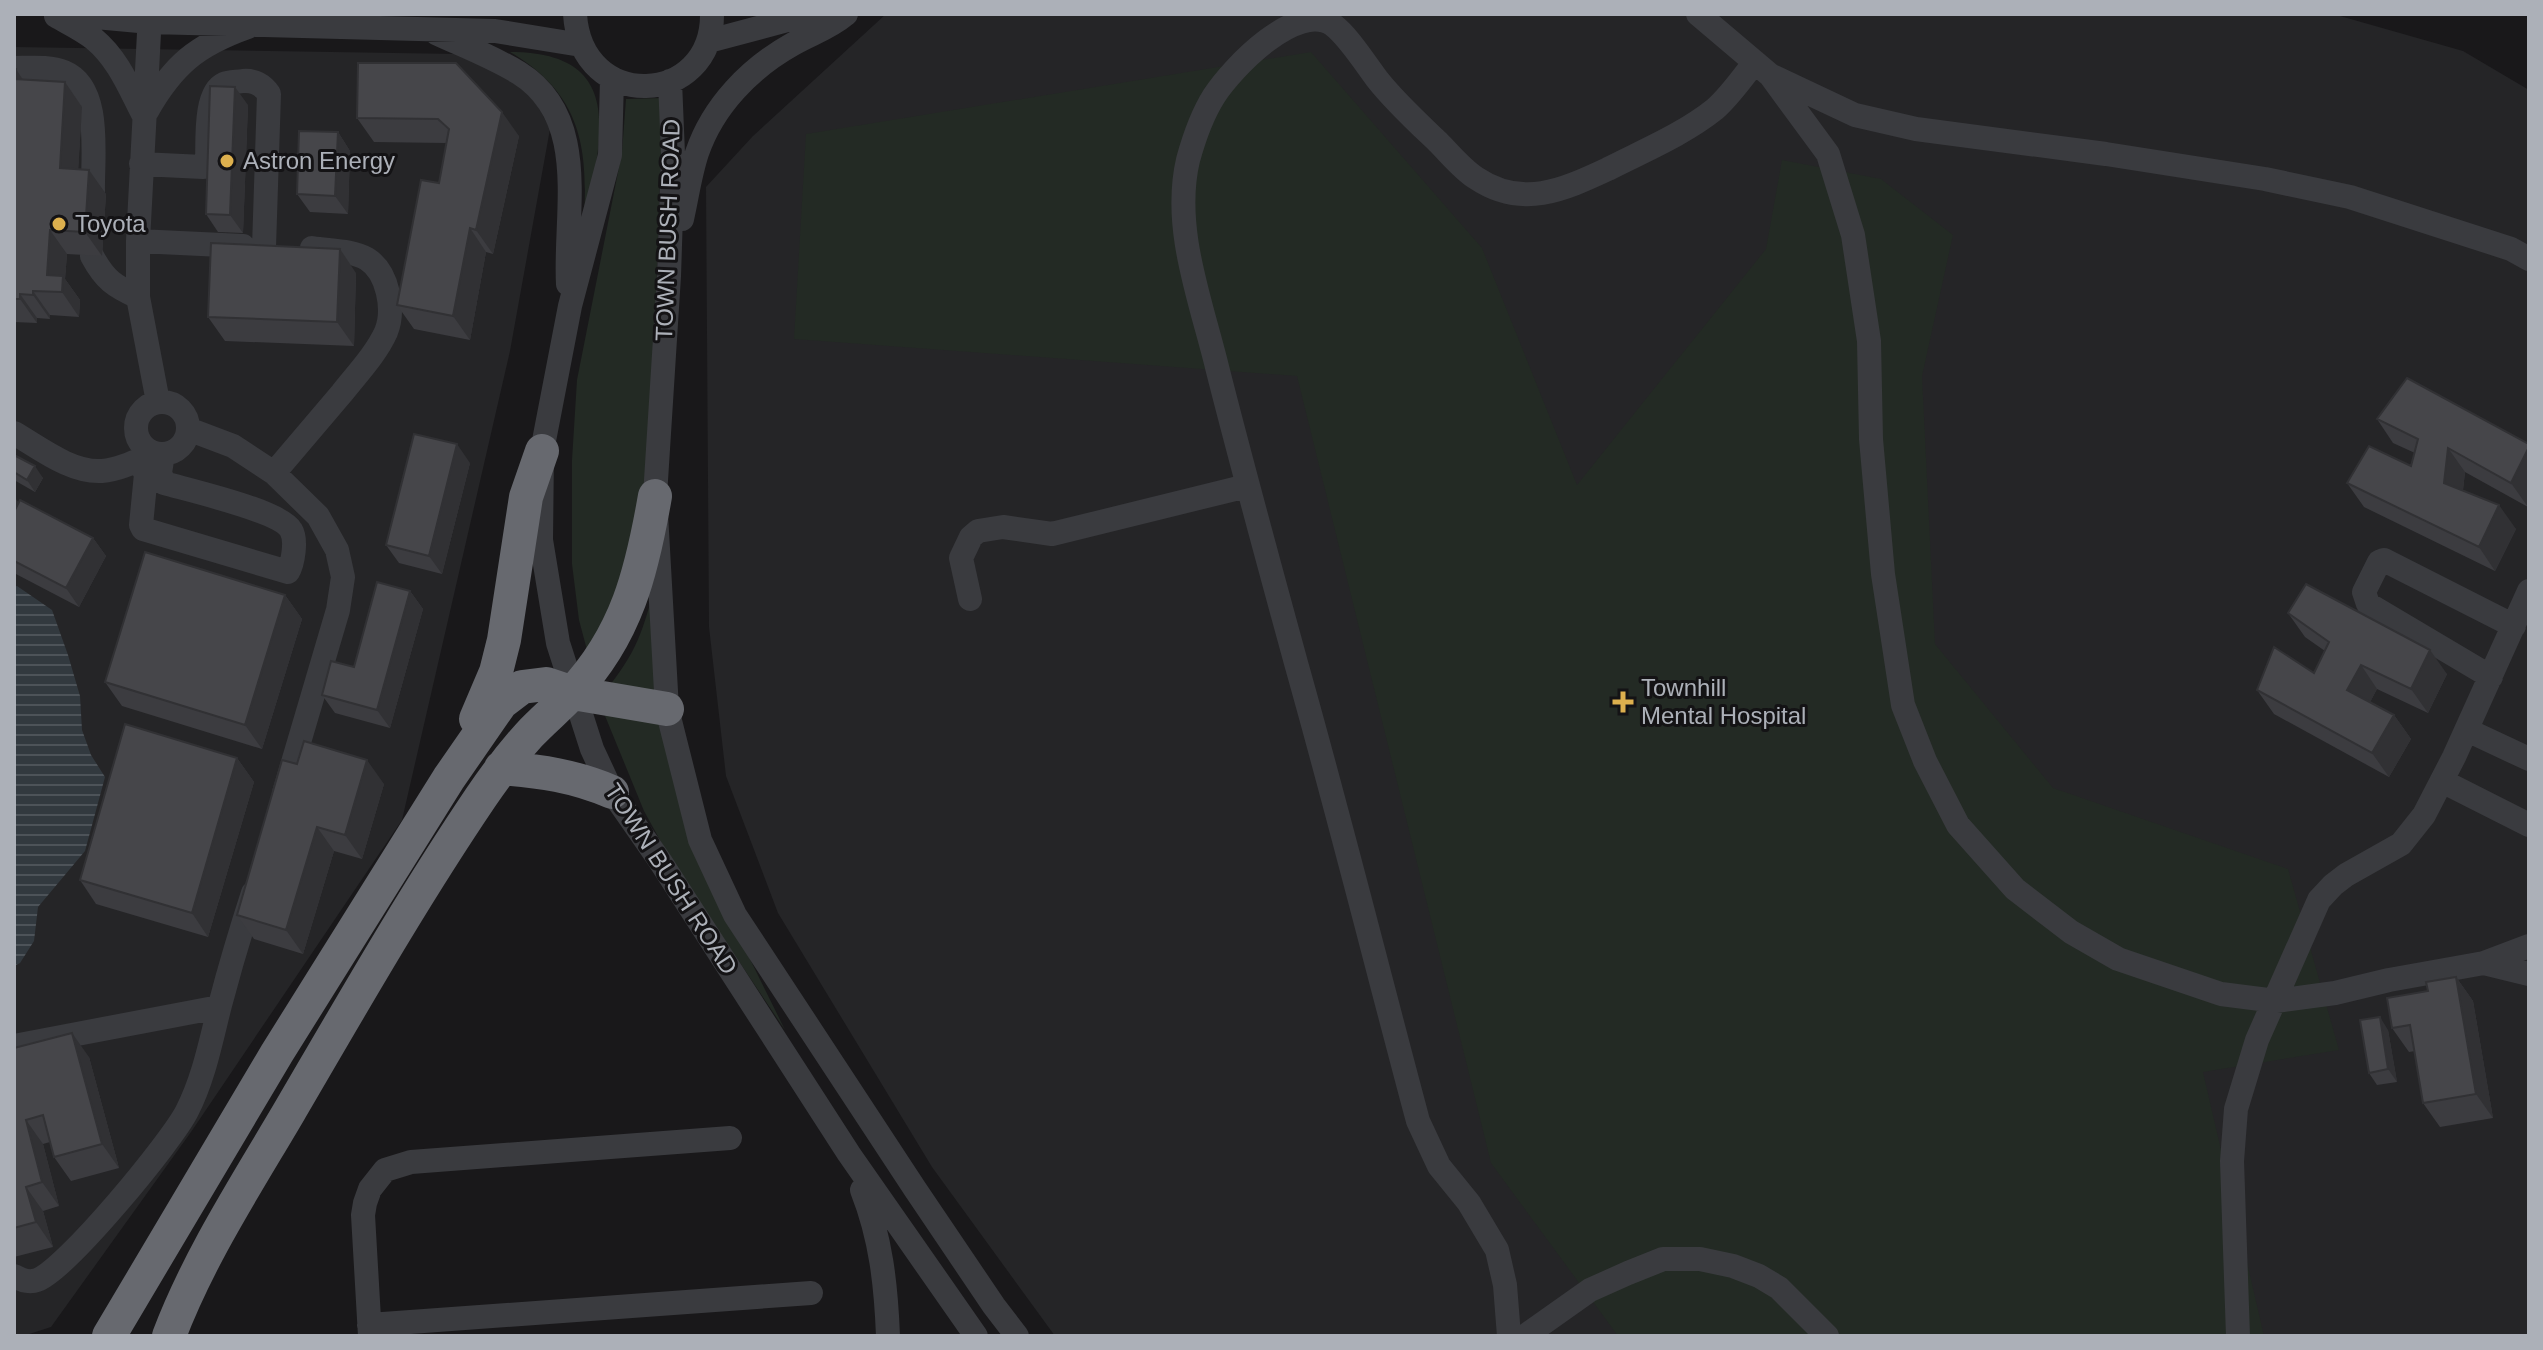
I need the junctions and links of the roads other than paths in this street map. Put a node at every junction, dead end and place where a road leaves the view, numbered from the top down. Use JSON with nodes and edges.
{"nodes":[{"id":1,"x":52,"y":14,"type":"edge"},
{"id":2,"x":63,"y":14,"type":"edge"},
{"id":3,"x":575,"y":14,"type":"edge"},
{"id":4,"x":712,"y":14,"type":"edge"},
{"id":5,"x":810,"y":14,"type":"edge"},
{"id":6,"x":846,"y":14,"type":"edge"},
{"id":7,"x":1698,"y":14,"type":"edge"},
{"id":8,"x":150,"y":18,"type":"edge"},
{"id":9,"x":257,"y":24,"type":"junction"},
{"id":10,"x":427,"y":28,"type":"junction"},
{"id":11,"x":709,"y":41,"type":"junction"},
{"id":12,"x":581,"y":45,"type":"junction"},
{"id":13,"x":14,"y":68,"type":"edge"},
{"id":14,"x":1762,"y":68,"type":"junction"},
{"id":15,"x":612,"y":79,"type":"junction"},
{"id":16,"x":670,"y":81,"type":"junction"},
{"id":17,"x":144,"y":116,"type":"junction"},
{"id":18,"x":141,"y":164,"type":"junction"},
{"id":19,"x":93,"y":193,"type":"dead end"},
{"id":20,"x":138,"y":241,"type":"junction"},
{"id":21,"x":264,"y":247,"type":"junction"},
{"id":22,"x":92,"y":256,"type":"dead end"},
{"id":23,"x":2529,"y":259,"type":"edge"},
{"id":24,"x":669,"y":276,"type":"junction"},
{"id":25,"x":138,"y":297,"type":"junction"},
{"id":26,"x":570,"y":306,"type":"junction"},
{"id":27,"x":158,"y":402,"type":"junction"},
{"id":28,"x":188,"y":429,"type":"junction"},
{"id":29,"x":14,"y":433,"type":"edge"},
{"id":30,"x":542,"y":451,"type":"junction"},
{"id":31,"x":151,"y":455,"type":"junction"},
{"id":32,"x":274,"y":473,"type":"junction"},
{"id":33,"x":1247,"y":486,"type":"junction"},
{"id":34,"x":655,"y":496,"type":"junction"},
{"id":35,"x":2529,"y":591,"type":"edge"},
{"id":36,"x":970,"y":599,"type":"dead end"},
{"id":37,"x":2514,"y":626,"type":"junction"},
{"id":38,"x":2491,"y":677,"type":"junction"},
{"id":39,"x":573,"y":693,"type":"junction"},
{"id":40,"x":667,"y":709,"type":"junction"},
{"id":41,"x":2467,"y":730,"type":"junction"},
{"id":42,"x":2529,"y":759,"type":"edge"},
{"id":43,"x":501,"y":768,"type":"junction"},
{"id":44,"x":449,"y":778,"type":"junction"},
{"id":45,"x":2442,"y":781,"type":"junction"},
{"id":46,"x":612,"y":792,"type":"junction"},
{"id":47,"x":278,"y":811,"type":"edge"},
{"id":48,"x":2529,"y":825,"type":"edge"},
{"id":49,"x":260,"y":870,"type":"edge"},
{"id":50,"x":2529,"y":946,"type":"edge"},
{"id":51,"x":2484,"y":963,"type":"junction"},
{"id":52,"x":2529,"y":974,"type":"edge"},
{"id":53,"x":2276,"y":1001,"type":"junction"},
{"id":54,"x":219,"y":1007,"type":"junction"},
{"id":55,"x":14,"y":1046,"type":"edge"},
{"id":56,"x":730,"y":1138,"type":"dead end"},
{"id":57,"x":849,"y":1154,"type":"junction"},
{"id":58,"x":14,"y":1276,"type":"edge"},
{"id":59,"x":811,"y":1293,"type":"dead end"},
{"id":60,"x":994,"y":1306,"type":"junction"},
{"id":61,"x":370,"y":1330,"type":"edge"},
{"id":62,"x":109,"y":1336,"type":"edge"},
{"id":63,"x":169,"y":1336,"type":"edge"},
{"id":64,"x":888,"y":1336,"type":"edge"},
{"id":65,"x":976,"y":1336,"type":"edge"},
{"id":66,"x":1008,"y":1336,"type":"edge"},
{"id":67,"x":1017,"y":1336,"type":"edge"},
{"id":68,"x":1509,"y":1336,"type":"edge"},
{"id":69,"x":1525,"y":1336,"type":"edge"},
{"id":70,"x":1827,"y":1336,"type":"edge"},
{"id":71,"x":2238,"y":1336,"type":"edge"}],
"edges":[{"from":1,"to":17,"type":"street"},
{"from":2,"to":8,"type":"street"},
{"from":3,"to":12,"type":"street"},
{"from":4,"to":11,"type":"street"},
{"from":5,"to":11,"type":"street"},
{"from":6,"to":24,"type":"street"},
{"from":7,"to":14,"type":"street"},
{"from":8,"to":9,"type":"street"},
{"from":8,"to":17,"type":"street"},
{"from":9,"to":10,"type":"street"},
{"from":9,"to":17,"type":"street"},
{"from":10,"to":12,"type":"street"},
{"from":10,"to":26,"type":"street"},
{"from":11,"to":16,"type":"street"},
{"from":12,"to":15,"type":"street"},
{"from":13,"to":19,"type":"street"},
{"from":14,"to":23,"type":"street"},
{"from":14,"to":33,"type":"street"},
{"from":14,"to":53,"type":"street"},
{"from":15,"to":16,"type":"street"},
{"from":15,"to":26,"type":"street","name":"TOWN BUSH ROAD"},
{"from":16,"to":24,"type":"street","name":"TOWN BUSH ROAD"},
{"from":17,"to":18,"type":"street"},
{"from":18,"to":20,"type":"street"},
{"from":18,"to":21,"type":"street"},
{"from":20,"to":21,"type":"street"},
{"from":20,"to":25,"type":"street"},
{"from":21,"to":32,"type":"street"},
{"from":22,"to":25,"type":"street"},
{"from":24,"to":34,"type":"street","name":"TOWN BUSH ROAD"},
{"from":25,"to":27,"type":"street"},
{"from":26,"to":30,"type":"street","name":"TOWN BUSH ROAD"},
{"from":27,"to":28,"type":"street"},
{"from":27,"to":31,"type":"street"},
{"from":28,"to":31,"type":"street"},
{"from":28,"to":32,"type":"street"},
{"from":29,"to":31,"type":"street"},
{"from":30,"to":39,"type":"street","name":"TOWN BUSH ROAD"},
{"from":30,"to":44,"type":"highway"},
{"from":31,"to":31,"type":"street"},
{"from":32,"to":47,"type":"street"},
{"from":33,"to":36,"type":"street"},
{"from":33,"to":68,"type":"street"},
{"from":34,"to":39,"type":"highway"},
{"from":34,"to":40,"type":"street","name":"TOWN BUSH ROAD"},
{"from":35,"to":37,"type":"street"},
{"from":37,"to":38,"type":"street"},
{"from":37,"to":38,"type":"street"},
{"from":38,"to":41,"type":"street"},
{"from":39,"to":40,"type":"highway"},
{"from":39,"to":43,"type":"highway"},
{"from":39,"to":44,"type":"highway"},
{"from":39,"to":46,"type":"street","name":"TOWN BUSH ROAD"},
{"from":40,"to":60,"type":"street","name":"TOWN BUSH ROAD"},
{"from":41,"to":42,"type":"street"},
{"from":41,"to":45,"type":"street"},
{"from":43,"to":46,"type":"highway"},
{"from":43,"to":63,"type":"highway"},
{"from":44,"to":62,"type":"highway"},
{"from":45,"to":48,"type":"street"},
{"from":45,"to":53,"type":"street"},
{"from":46,"to":57,"type":"street","name":"TOWN BUSH ROAD"},
{"from":49,"to":54,"type":"street"},
{"from":50,"to":51,"type":"street"},
{"from":51,"to":52,"type":"street"},
{"from":51,"to":53,"type":"street"},
{"from":53,"to":71,"type":"street"},
{"from":54,"to":55,"type":"street"},
{"from":54,"to":58,"type":"street"},
{"from":56,"to":61,"type":"street"},
{"from":57,"to":64,"type":"street"},
{"from":57,"to":65,"type":"street","name":"TOWN BUSH ROAD"},
{"from":59,"to":61,"type":"street"},
{"from":60,"to":66,"type":"street"},
{"from":60,"to":67,"type":"street","name":"TOWN BUSH ROAD"},
{"from":69,"to":70,"type":"street"}]}
